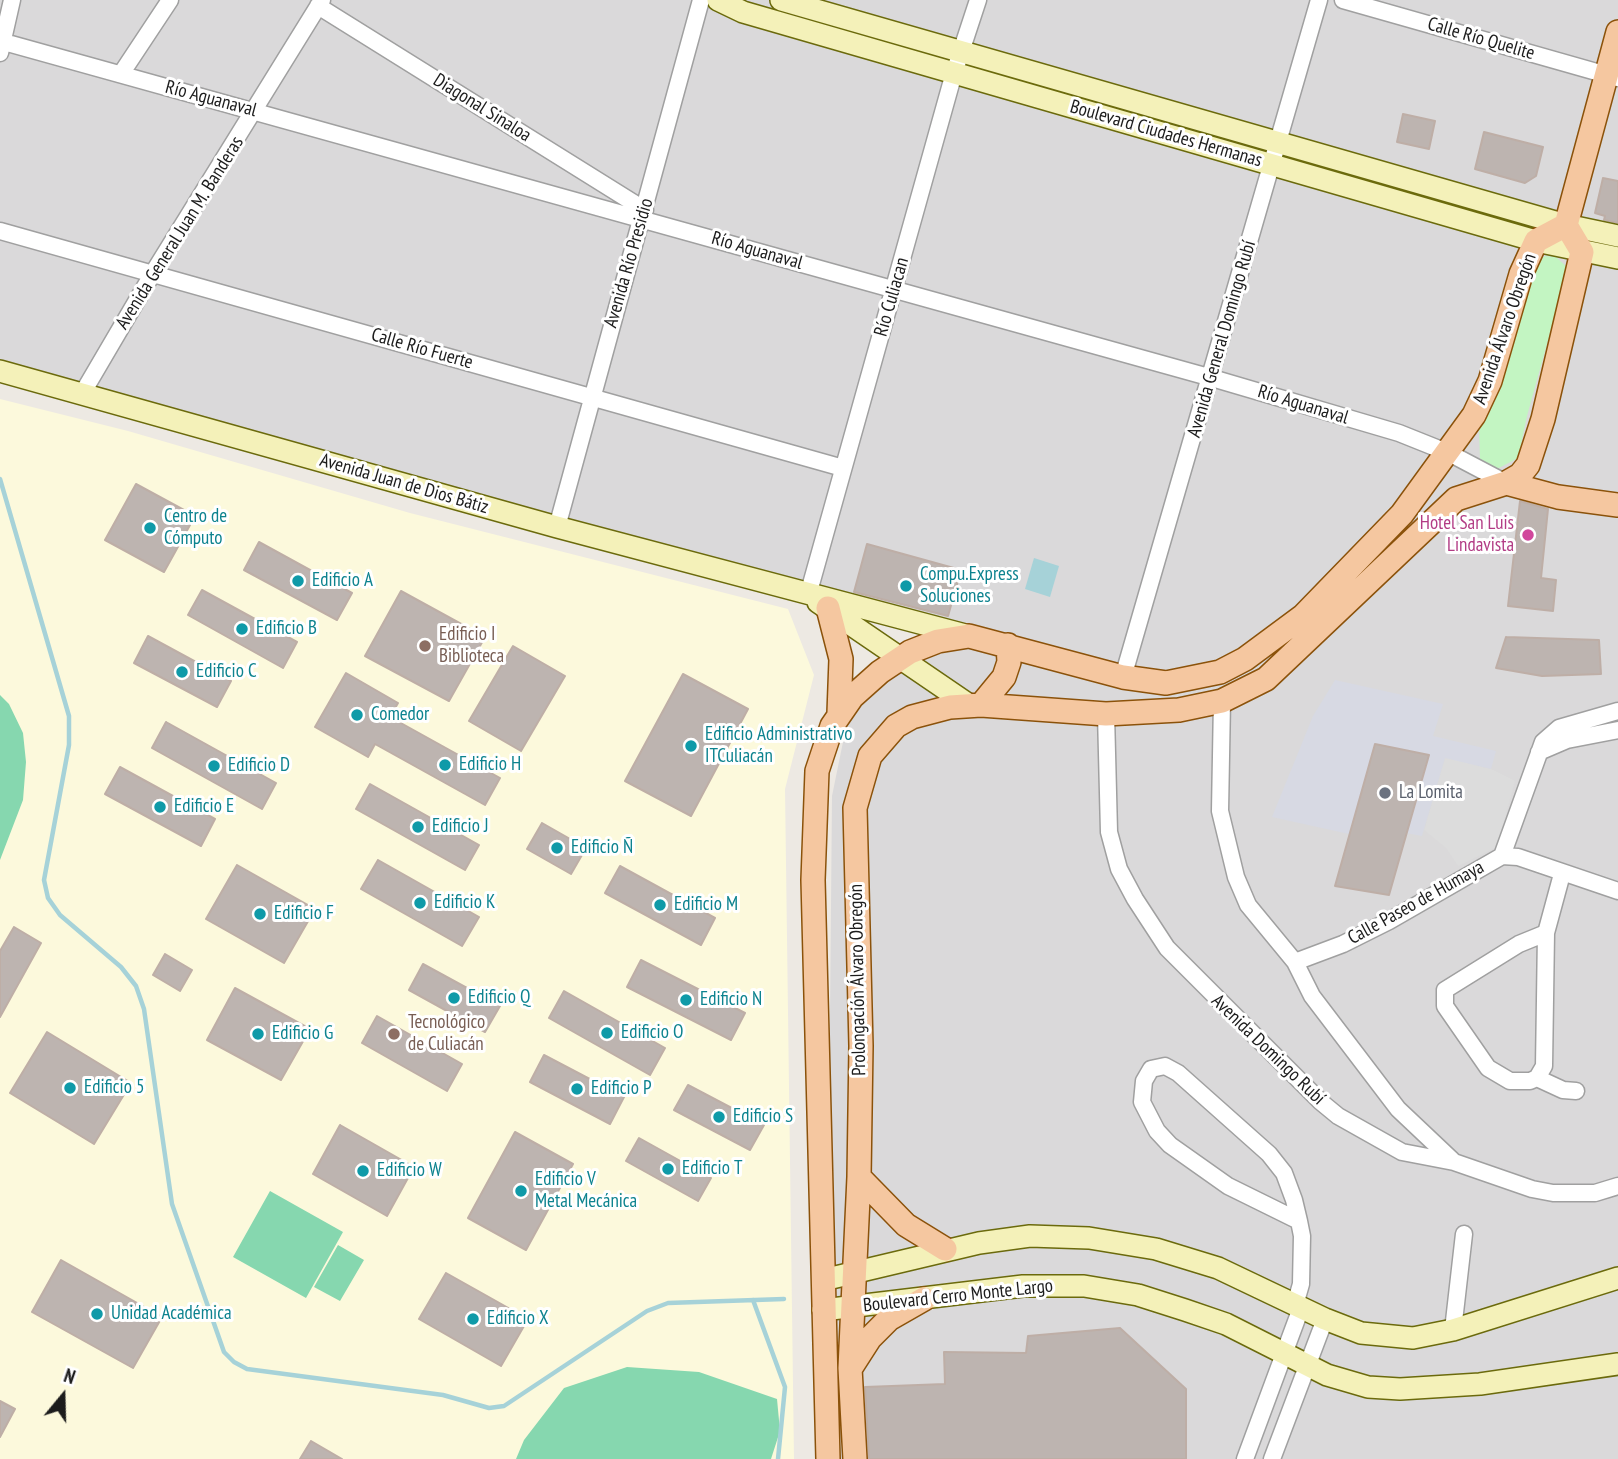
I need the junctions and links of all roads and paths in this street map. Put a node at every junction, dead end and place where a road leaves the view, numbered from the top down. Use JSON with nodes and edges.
{"nodes":[{"id":1,"x":12,"y":0,"type":"edge"},
{"id":2,"x":170,"y":0,"type":"edge"},
{"id":3,"x":701,"y":0,"type":"edge"},
{"id":4,"x":718,"y":0,"type":"edge"},
{"id":5,"x":781,"y":0,"type":"edge"},
{"id":6,"x":978,"y":0,"type":"edge"},
{"id":7,"x":1319,"y":0,"type":"edge"},
{"id":8,"x":1343,"y":0,"type":"edge"},
{"id":9,"x":320,"y":3,"type":"edge"},
{"id":10,"x":1618,"y":32,"type":"edge"},
{"id":11,"x":1,"y":45,"type":"edge"},
{"id":12,"x":963,"y":51,"type":"junction"},
{"id":13,"x":954,"y":73,"type":"junction"},
{"id":14,"x":121,"y":74,"type":"junction"},
{"id":15,"x":1612,"y":76,"type":"edge"},
{"id":16,"x":256,"y":111,"type":"junction"},
{"id":17,"x":1276,"y":142,"type":"junction"},
{"id":18,"x":1270,"y":164,"type":"junction"},
{"id":19,"x":644,"y":215,"type":"junction"},
{"id":20,"x":1566,"y":225,"type":"junction"},
{"id":21,"x":0,"y":231,"type":"edge"},
{"id":22,"x":1618,"y":236,"type":"edge"},
{"id":23,"x":1536,"y":241,"type":"junction"},
{"id":24,"x":1582,"y":252,"type":"junction"},
{"id":25,"x":1618,"y":258,"type":"edge"},
{"id":26,"x":153,"y":274,"type":"junction"},
{"id":27,"x":894,"y":289,"type":"junction"},
{"id":28,"x":0,"y":371,"type":"edge"},
{"id":29,"x":1212,"y":378,"type":"junction"},
{"id":30,"x":82,"y":394,"type":"junction"},
{"id":31,"x":591,"y":397,"type":"junction"},
{"id":32,"x":1448,"y":453,"type":"junction"},
{"id":33,"x":843,"y":468,"type":"junction"},
{"id":34,"x":1506,"y":483,"type":"junction"},
{"id":35,"x":1618,"y":505,"type":"edge"},
{"id":36,"x":557,"y":527,"type":"junction"},
{"id":37,"x":808,"y":595,"type":"junction"},
{"id":38,"x":828,"y":608,"type":"junction"},
{"id":39,"x":969,"y":636,"type":"junction"},
{"id":40,"x":1008,"y":645,"type":"junction"},
{"id":41,"x":900,"y":659,"type":"junction"},
{"id":42,"x":1123,"y":677,"type":"junction"},
{"id":43,"x":1222,"y":701,"type":"junction"},
{"id":44,"x":975,"y":705,"type":"junction"},
{"id":45,"x":1618,"y":711,"type":"edge"},
{"id":46,"x":839,"y":713,"type":"junction"},
{"id":47,"x":1106,"y":714,"type":"junction"},
{"id":48,"x":1618,"y":730,"type":"edge"},
{"id":49,"x":1539,"y":752,"type":"junction"},
{"id":50,"x":1502,"y":856,"type":"junction"},
{"id":51,"x":1562,"y":874,"type":"junction"},
{"id":52,"x":1618,"y":891,"type":"edge"},
{"id":53,"x":1546,"y":933,"type":"junction"},
{"id":54,"x":1295,"y":962,"type":"junction"},
{"id":55,"x":1537,"y":1078,"type":"junction"},
{"id":56,"x":1576,"y":1091,"type":"dead end"},
{"id":57,"x":1454,"y":1162,"type":"junction"},
{"id":58,"x":859,"y":1177,"type":"junction"},
{"id":59,"x":1618,"y":1186,"type":"edge"},
{"id":60,"x":1299,"y":1221,"type":"junction"},
{"id":61,"x":1464,"y":1234,"type":"dead end"},
{"id":62,"x":944,"y":1249,"type":"junction"},
{"id":63,"x":855,"y":1275,"type":"junction"},
{"id":64,"x":1618,"y":1279,"type":"edge"},
{"id":65,"x":822,"y":1280,"type":"junction"},
{"id":66,"x":924,"y":1299,"type":"junction"},
{"id":67,"x":1298,"y":1307,"type":"junction"},
{"id":68,"x":854,"y":1308,"type":"junction"},
{"id":69,"x":823,"y":1310,"type":"junction"},
{"id":70,"x":1325,"y":1319,"type":"junction"},
{"id":71,"x":1453,"y":1330,"type":"junction"},
{"id":72,"x":1283,"y":1354,"type":"junction"},
{"id":73,"x":1618,"y":1364,"type":"edge"},
{"id":74,"x":1307,"y":1367,"type":"junction"},
{"id":75,"x":850,"y":1368,"type":"junction"},
{"id":76,"x":828,"y":1459,"type":"edge"},
{"id":77,"x":855,"y":1459,"type":"edge"},
{"id":78,"x":1245,"y":1459,"type":"edge"},
{"id":79,"x":1272,"y":1459,"type":"edge"}],
"edges":[{"from":1,"to":11,"type":"street"},
{"from":2,"to":14,"type":"street"},
{"from":3,"to":19,"type":"street","name":"Avenida Río Presidio"},
{"from":4,"to":13,"type":"main road","name":"Boulevard Ciudades Hermanas"},
{"from":5,"to":12,"type":"main road","name":"Boulevard Ciudades Hermanas"},
{"from":6,"to":12,"type":"street","name":"Río Culiacan"},
{"from":7,"to":17,"type":"street","name":"Avenida General Domingo Rubí"},
{"from":8,"to":15,"type":"street","name":"Calle Río Quelite"},
{"from":9,"to":16,"type":"street","name":"Avenida General Juan M. Banderas"},
{"from":9,"to":19,"type":"street","name":"Diagonal Sinaloa"},
{"from":10,"to":15,"type":"main road"},
{"from":11,"to":14,"type":"street","name":"Río Aguanaval"},
{"from":12,"to":13,"type":"street","name":"Río Culiacan"},
{"from":12,"to":17,"type":"main road","name":"Boulevard Ciudades Hermanas"},
{"from":13,"to":18,"type":"main road","name":"Boulevard Ciudades Hermanas"},
{"from":13,"to":27,"type":"street","name":"Río Culiacan"},
{"from":14,"to":16,"type":"street","name":"Río Aguanaval"},
{"from":15,"to":20,"type":"main road"},
{"from":16,"to":19,"type":"street","name":"Río Aguanaval"},
{"from":16,"to":26,"type":"street","name":"Avenida General Juan M. Banderas"},
{"from":17,"to":18,"type":"street","name":"Avenida General Domingo Rubí"},
{"from":17,"to":20,"type":"main road","name":"Boulevard Ciudades Hermanas"},
{"from":18,"to":23,"type":"main road","name":"Boulevard Ciudades Hermanas"},
{"from":18,"to":29,"type":"street","name":"Avenida General Domingo Rubí"},
{"from":19,"to":27,"type":"street","name":"Río Aguanaval"},
{"from":19,"to":31,"type":"street","name":"Avenida Río Presidio"},
{"from":20,"to":22,"type":"main road","name":"Boulevard Ciudades Hermanas"},
{"from":20,"to":23,"type":"main road","name":"Avenida Álvaro Obregón"},
{"from":20,"to":24,"type":"main road"},
{"from":21,"to":26,"type":"street","name":"Calle Río Fuerte"},
{"from":23,"to":24,"type":"main road","name":"Boulevard Ciudades Hermanas"},
{"from":23,"to":32,"type":"main road","name":"Avenida Álvaro Obregón"},
{"from":24,"to":25,"type":"main road","name":"Boulevard Ciudades Hermanas"},
{"from":24,"to":34,"type":"main road"},
{"from":26,"to":30,"type":"street","name":"Avenida General Juan M. Banderas"},
{"from":26,"to":31,"type":"street","name":"Calle Río Fuerte"},
{"from":27,"to":29,"type":"street","name":"Río Aguanaval"},
{"from":27,"to":33,"type":"street","name":"Río Culiacan"},
{"from":28,"to":30,"type":"main road","name":"Avenida Juan de Dios Bátiz"},
{"from":29,"to":32,"type":"street","name":"Río Aguanaval"},
{"from":29,"to":42,"type":"street","name":"Avenida General Domingo Rubí"},
{"from":30,"to":36,"type":"main road","name":"Avenida Juan de Dios Bátiz"},
{"from":31,"to":33,"type":"street","name":"Calle Río Fuerte"},
{"from":31,"to":36,"type":"street","name":"Avenida Río Presidio"},
{"from":32,"to":34,"type":"street","name":"Río Aguanaval"},
{"from":32,"to":42,"type":"main road","name":"Avenida Álvaro Obregón"},
{"from":33,"to":37,"type":"street","name":"Río Culiacan"},
{"from":34,"to":35,"type":"main road"},
{"from":34,"to":43,"type":"main road"},
{"from":36,"to":37,"type":"main road","name":"Avenida Juan de Dios Bátiz"},
{"from":37,"to":38,"type":"main road","name":"Avenida Juan de Dios Bátiz"},
{"from":37,"to":39,"type":"main road","name":"Avenida Juan de Dios Bátiz"},
{"from":38,"to":41,"type":"main road","name":"Avenida Juan de Dios Bátiz"},
{"from":38,"to":46,"type":"main road"},
{"from":39,"to":40,"type":"main road","name":"Avenida Álvaro Obregón"},
{"from":39,"to":41,"type":"main road"},
{"from":40,"to":42,"type":"main road","name":"Avenida Álvaro Obregón"},
{"from":40,"to":44,"type":"main road"},
{"from":41,"to":44,"type":"main road","name":"Avenida Juan de Dios Bátiz"},
{"from":41,"to":46,"type":"main road"},
{"from":43,"to":47,"type":"main road"},
{"from":43,"to":54,"type":"street"},
{"from":44,"to":47,"type":"main road","name":"Prolongación Álvaro Obregón"},
{"from":44,"to":58,"type":"main road","name":"Prolongación Álvaro Obregón"},
{"from":45,"to":49,"type":"street"},
{"from":46,"to":65,"type":"main road"},
{"from":47,"to":57,"type":"street","name":"Avenida Domingo Rubí"},
{"from":48,"to":49,"type":"street"},
{"from":49,"to":50,"type":"street"},
{"from":50,"to":51,"type":"street","name":"Calle Paseo de Humaya"},
{"from":50,"to":54,"type":"street","name":"Calle Paseo de Humaya"},
{"from":51,"to":52,"type":"street","name":"Calle Paseo de Humaya"},
{"from":51,"to":53,"type":"street"},
{"from":53,"to":55,"type":"street"},
{"from":53,"to":55,"type":"street"},
{"from":54,"to":57,"type":"street"},
{"from":55,"to":56,"type":"street"},
{"from":57,"to":59,"type":"street","name":"Avenida Domingo Rubí"},
{"from":58,"to":62,"type":"main road"},
{"from":58,"to":63,"type":"main road","name":"Prolongación Álvaro Obregón"},
{"from":60,"to":60,"type":"street"},
{"from":60,"to":67,"type":"street"},
{"from":61,"to":71,"type":"street"},
{"from":62,"to":63,"type":"main road","name":"Boulevard Cerro Monte Largo"},
{"from":62,"to":67,"type":"main road","name":"Boulevard Cerro Monte Largo"},
{"from":63,"to":65,"type":"main road","name":"Boulevard Cerro Monte Largo"},
{"from":63,"to":68,"type":"main road","name":"Prolongación Álvaro Obregón"},
{"from":64,"to":71,"type":"main road","name":"Boulevard Cerro Monte Largo"},
{"from":65,"to":69,"type":"main road"},
{"from":66,"to":68,"type":"main road","name":"Boulevard Cerro Monte Largo"},
{"from":66,"to":72,"type":"main road","name":"Boulevard Cerro Monte Largo"},
{"from":66,"to":75,"type":"main road"},
{"from":67,"to":70,"type":"main road","name":"Boulevard Cerro Monte Largo"},
{"from":67,"to":72,"type":"street"},
{"from":68,"to":69,"type":"main road","name":"Boulevard Cerro Monte Largo"},
{"from":68,"to":75,"type":"main road","name":"Prolongación Álvaro Obregón"},
{"from":69,"to":76,"type":"main road"},
{"from":70,"to":71,"type":"main road","name":"Boulevard Cerro Monte Largo"},
{"from":70,"to":74,"type":"street"},
{"from":72,"to":74,"type":"main road","name":"Boulevard Cerro Monte Largo"},
{"from":72,"to":78,"type":"street"},
{"from":73,"to":74,"type":"main road","name":"Boulevard Cerro Monte Largo"},
{"from":74,"to":79,"type":"street"},
{"from":75,"to":77,"type":"main road","name":"Prolongación Álvaro Obregón"}]}
